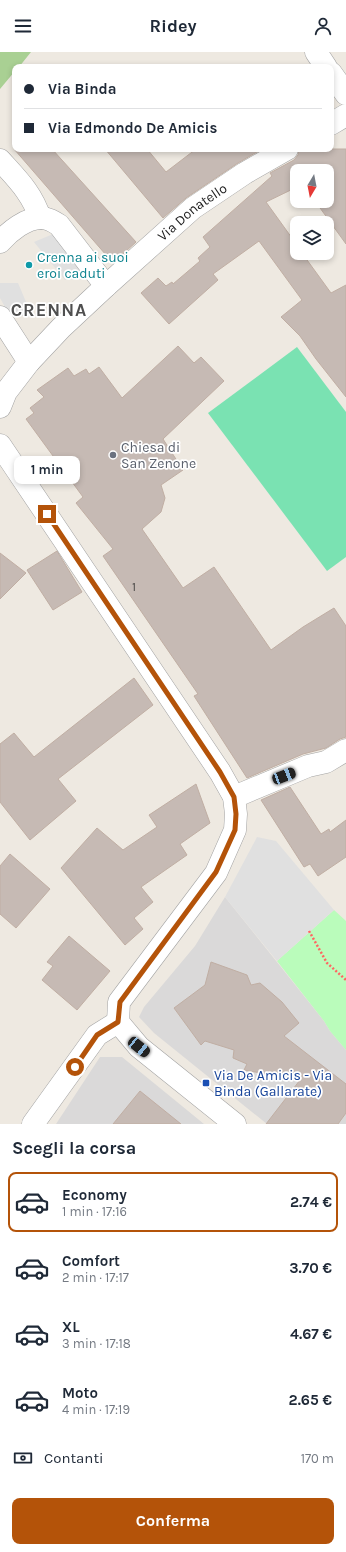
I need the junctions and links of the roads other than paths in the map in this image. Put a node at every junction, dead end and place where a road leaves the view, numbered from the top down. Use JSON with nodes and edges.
{"nodes":[{"id":1,"x":316,"y":52,"type":"edge"},
{"id":2,"x":324,"y":64,"type":"edge"},
{"id":3,"x":334,"y":77,"type":"edge"},
{"id":4,"x":346,"y":94,"type":"edge"},
{"id":5,"x":346,"y":115,"type":"edge"},
{"id":6,"x":334,"y":122,"type":"edge"},
{"id":7,"x":282,"y":152,"type":"edge"},
{"id":8,"x":0,"y":160,"type":"edge"},
{"id":9,"x":40,"y":218,"type":"junction"},
{"id":10,"x":0,"y":242,"type":"edge"},
{"id":11,"x":106,"y":286,"type":"junction"},
{"id":12,"x":0,"y":317,"type":"edge"},
{"id":13,"x":29,"y":362,"type":"junction"},
{"id":14,"x":0,"y":407,"type":"edge"},
{"id":15,"x":0,"y":445,"type":"edge"},
{"id":16,"x":346,"y":750,"type":"edge"},
{"id":17,"x":234,"y":797,"type":"junction"},
{"id":18,"x":118,"y":1022,"type":"junction"},
{"id":19,"x":34,"y":1124,"type":"edge"},
{"id":20,"x":235,"y":1124,"type":"edge"}],
"edges":[{"from":1,"to":2,"type":"street"},
{"from":3,"to":4,"type":"street"},
{"from":5,"to":6,"type":"street"},
{"from":7,"to":11,"type":"street","name":"Via Donatello"},
{"from":8,"to":9,"type":"street"},
{"from":9,"to":10,"type":"street"},
{"from":9,"to":11,"type":"street"},
{"from":11,"to":13,"type":"street","name":"Via Donatello"},
{"from":12,"to":13,"type":"street"},
{"from":13,"to":14,"type":"street","name":"Via Donatello"},
{"from":15,"to":17,"type":"street"},
{"from":16,"to":17,"type":"street"},
{"from":17,"to":18,"type":"street"},
{"from":18,"to":19,"type":"street"},
{"from":18,"to":20,"type":"street"}]}
